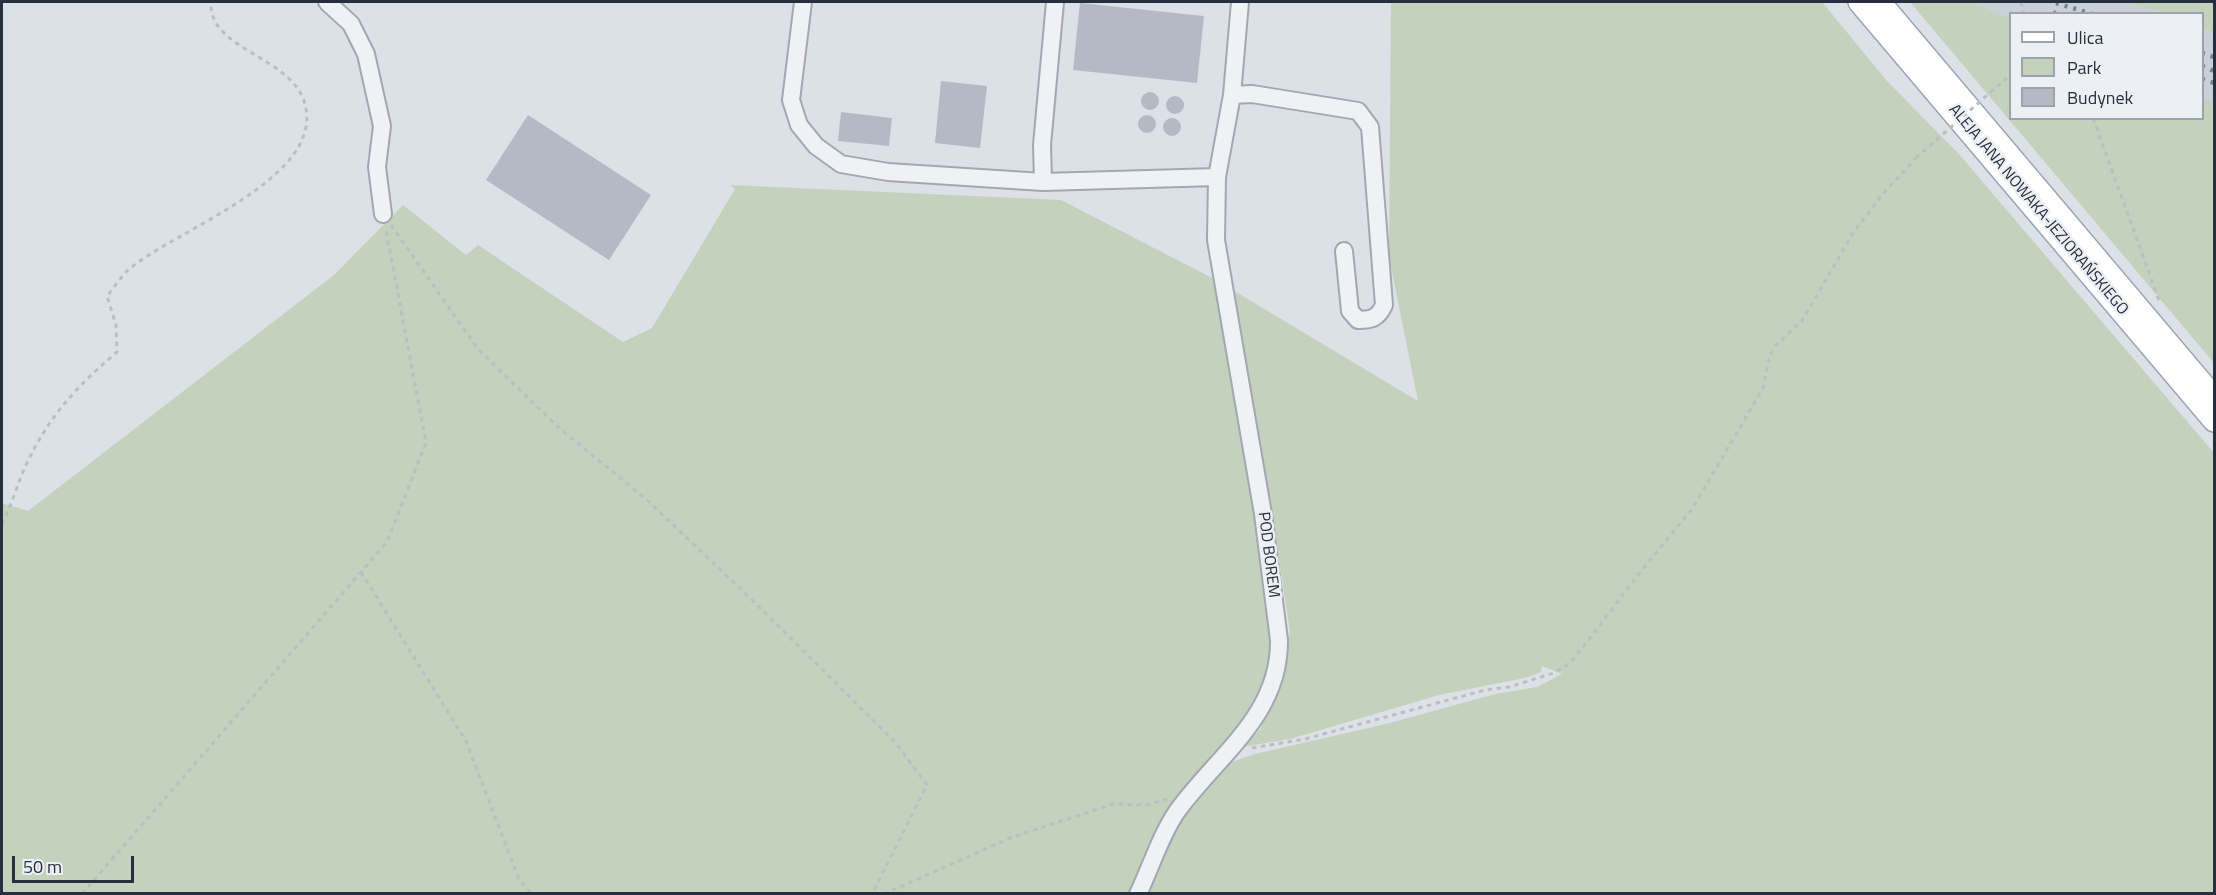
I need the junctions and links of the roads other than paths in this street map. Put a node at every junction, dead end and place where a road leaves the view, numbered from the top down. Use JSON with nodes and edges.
{"nodes":[{"id":1,"x":327,"y":2,"type":"edge"},
{"id":2,"x":803,"y":2,"type":"edge"},
{"id":3,"x":1055,"y":2,"type":"edge"},
{"id":4,"x":1240,"y":2,"type":"edge"},
{"id":5,"x":1859,"y":2,"type":"edge"},
{"id":6,"x":1880,"y":2,"type":"edge"},
{"id":7,"x":1232,"y":95,"type":"junction"},
{"id":8,"x":1217,"y":177,"type":"junction"},
{"id":9,"x":1042,"y":182,"type":"junction"},
{"id":10,"x":383,"y":214,"type":"road end"},
{"id":11,"x":1344,"y":251,"type":"dead end"},
{"id":12,"x":2214,"y":397,"type":"edge"},
{"id":13,"x":2214,"y":421,"type":"edge"},
{"id":14,"x":1138,"y":894,"type":"edge"}],
"edges":[{"from":1,"to":10,"type":"street"},
{"from":2,"to":9,"type":"street"},
{"from":3,"to":9,"type":"street"},
{"from":4,"to":7,"type":"street","name":"POD BOREM"},
{"from":5,"to":13,"type":"main road","name":"ALEJA JANA NOWAKA-JEZIORAŃSKIEGO"},
{"from":6,"to":12,"type":"main road","name":"ALEJA JANA NOWAKA-JEZIORAŃSKIEGO"},
{"from":7,"to":8,"type":"street","name":"POD BOREM"},
{"from":7,"to":11,"type":"street"},
{"from":8,"to":9,"type":"street"},
{"from":8,"to":14,"type":"street","name":"POD BOREM"}]}
